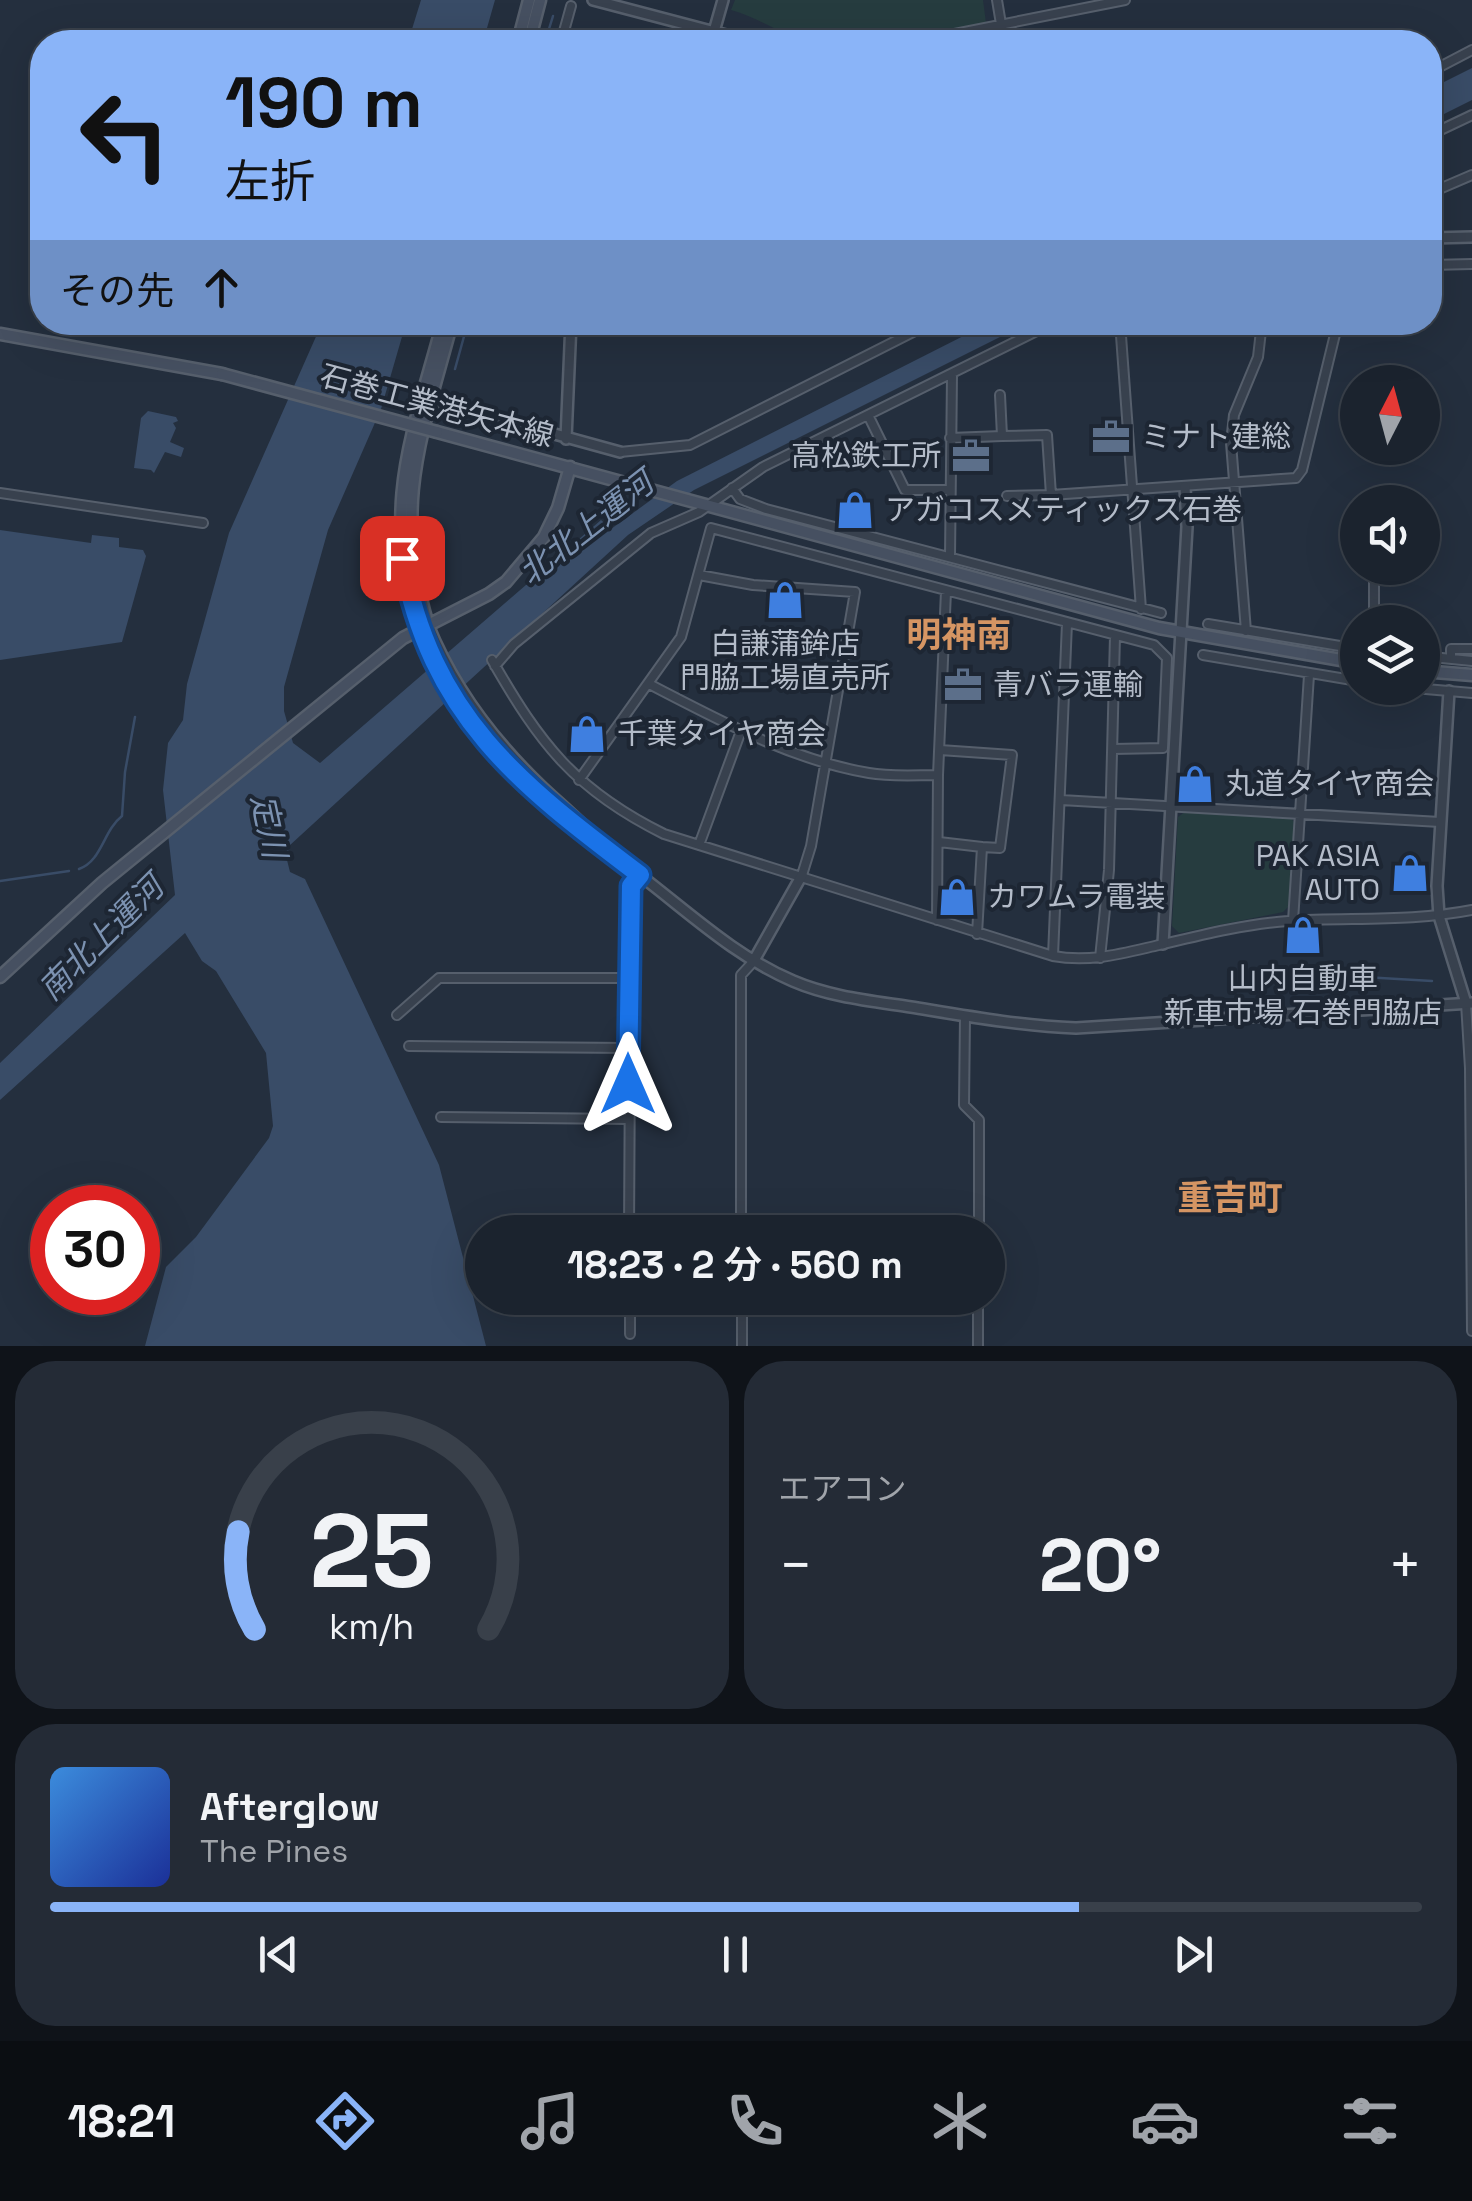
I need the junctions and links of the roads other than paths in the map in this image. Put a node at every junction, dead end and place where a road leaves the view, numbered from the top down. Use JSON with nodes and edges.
{"nodes":[{"id":1,"x":530,"y":0,"type":"edge"},
{"id":2,"x":540,"y":0,"type":"edge"},
{"id":3,"x":592,"y":0,"type":"edge"},
{"id":4,"x":723,"y":0,"type":"edge"},
{"id":5,"x":998,"y":0,"type":"edge"},
{"id":6,"x":1125,"y":0,"type":"edge"},
{"id":7,"x":571,"y":6,"type":"dead end"},
{"id":8,"x":1001,"y":24,"type":"junction"},
{"id":9,"x":521,"y":30,"type":"edge"},
{"id":10,"x":531,"y":30,"type":"edge"},
{"id":11,"x":564,"y":30,"type":"edge"},
{"id":12,"x":689,"y":30,"type":"edge"},
{"id":13,"x":714,"y":30,"type":"edge"},
{"id":14,"x":972,"y":30,"type":"edge"},
{"id":15,"x":1472,"y":50,"type":"edge"},
{"id":16,"x":1442,"y":66,"type":"edge"},
{"id":17,"x":1472,"y":115,"type":"edge"},
{"id":18,"x":1442,"y":129,"type":"edge"},
{"id":19,"x":1472,"y":175,"type":"edge"},
{"id":20,"x":1442,"y":188,"type":"edge"},
{"id":21,"x":1472,"y":237,"type":"edge"},
{"id":22,"x":1442,"y":238,"type":"edge"},
{"id":23,"x":1472,"y":264,"type":"edge"},
{"id":24,"x":1442,"y":265,"type":"edge"},
{"id":25,"x":0,"y":334,"type":"edge"},
{"id":26,"x":439,"y":335,"type":"edge"},
{"id":27,"x":448,"y":335,"type":"edge"},
{"id":28,"x":570,"y":335,"type":"edge"},
{"id":29,"x":907,"y":335,"type":"edge"},
{"id":30,"x":1030,"y":335,"type":"edge"},
{"id":31,"x":1121,"y":335,"type":"edge"},
{"id":32,"x":1261,"y":335,"type":"edge"},
{"id":33,"x":1335,"y":335,"type":"edge"},
{"id":34,"x":952,"y":375,"type":"junction"},
{"id":35,"x":1000,"y":395,"type":"dead end"},
{"id":36,"x":431,"y":400,"type":"junction"},
{"id":37,"x":869,"y":417,"type":"junction"},
{"id":38,"x":1002,"y":436,"type":"junction"},
{"id":39,"x":950,"y":438,"type":"junction"},
{"id":40,"x":566,"y":439,"type":"junction"},
{"id":41,"x":620,"y":452,"type":"joint"},
{"id":42,"x":570,"y":468,"type":"junction"},
{"id":43,"x":1232,"y":484,"type":"junction"},
{"id":44,"x":1185,"y":487,"type":"junction"},
{"id":45,"x":732,"y":488,"type":"junction"},
{"id":46,"x":950,"y":490,"type":"junction"},
{"id":47,"x":1132,"y":491,"type":"junction"},
{"id":48,"x":0,"y":493,"type":"edge"},
{"id":49,"x":1051,"y":495,"type":"junction"},
{"id":50,"x":1007,"y":496,"type":"dead end"},
{"id":51,"x":707,"y":506,"type":"junction"},
{"id":52,"x":203,"y":522,"type":"dead end"},
{"id":53,"x":950,"y":558,"type":"junction"},
{"id":54,"x":699,"y":575,"type":"junction"},
{"id":55,"x":946,"y":591,"type":"junction"},
{"id":56,"x":1142,"y":609,"type":"junction"},
{"id":57,"x":1161,"y":613,"type":"dead end"},
{"id":58,"x":1067,"y":623,"type":"junction"},
{"id":59,"x":1208,"y":624,"type":"dead end"},
{"id":60,"x":423,"y":628,"type":"junction"},
{"id":61,"x":1246,"y":631,"type":"junction"},
{"id":62,"x":1180,"y":632,"type":"junction"},
{"id":63,"x":1115,"y":636,"type":"junction"},
{"id":64,"x":1340,"y":645,"type":"edge"},
{"id":65,"x":1472,"y":649,"type":"edge"},
{"id":66,"x":435,"y":655,"type":"junction"},
{"id":67,"x":1203,"y":655,"type":"dead end"},
{"id":68,"x":1440,"y":658,"type":"edge"},
{"id":69,"x":1451,"y":659,"type":"junction"},
{"id":70,"x":1340,"y":660,"type":"edge"},
{"id":71,"x":1472,"y":661,"type":"edge"},
{"id":72,"x":1440,"y":672,"type":"edge"},
{"id":73,"x":1309,"y":675,"type":"junction"},
{"id":74,"x":1472,"y":675,"type":"edge"},
{"id":75,"x":1340,"y":679,"type":"edge"},
{"id":76,"x":649,"y":684,"type":"junction"},
{"id":77,"x":1440,"y":691,"type":"edge"},
{"id":78,"x":1449,"y":692,"type":"junction"},
{"id":79,"x":1472,"y":693,"type":"edge"},
{"id":80,"x":740,"y":731,"type":"junction"},
{"id":81,"x":1113,"y":749,"type":"junction"},
{"id":82,"x":940,"y":750,"type":"junction"},
{"id":83,"x":826,"y":762,"type":"junction"},
{"id":84,"x":938,"y":775,"type":"junction"},
{"id":85,"x":578,"y":780,"type":"junction"},
{"id":86,"x":1061,"y":800,"type":"junction"},
{"id":87,"x":1112,"y":804,"type":"junction"},
{"id":88,"x":1170,"y":806,"type":"junction"},
{"id":89,"x":1299,"y":813,"type":"junction"},
{"id":90,"x":1440,"y":822,"type":"junction"},
{"id":91,"x":940,"y":842,"type":"junction"},
{"id":92,"x":699,"y":845,"type":"junction"},
{"id":93,"x":982,"y":847,"type":"junction"},
{"id":94,"x":609,"y":852,"type":"junction"},
{"id":95,"x":640,"y":875,"type":"junction"},
{"id":96,"x":802,"y":876,"type":"junction"},
{"id":97,"x":1472,"y":910,"type":"edge"},
{"id":98,"x":1439,"y":916,"type":"junction"},
{"id":99,"x":937,"y":920,"type":"junction"},
{"id":100,"x":1292,"y":920,"type":"junction"},
{"id":101,"x":976,"y":934,"type":"junction"},
{"id":102,"x":1163,"y":944,"type":"junction"},
{"id":103,"x":1053,"y":956,"type":"junction"},
{"id":104,"x":1100,"y":958,"type":"junction"},
{"id":105,"x":753,"y":962,"type":"junction"},
{"id":106,"x":0,"y":976,"type":"edge"},
{"id":107,"x":629,"y":978,"type":"junction"},
{"id":108,"x":1470,"y":1003,"type":"edge"},
{"id":109,"x":397,"y":1016,"type":"dead end"},
{"id":110,"x":965,"y":1016,"type":"junction"},
{"id":111,"x":409,"y":1046,"type":"dead end"},
{"id":112,"x":629,"y":1048,"type":"junction"},
{"id":113,"x":1471,"y":1068,"type":"edge"},
{"id":114,"x":441,"y":1117,"type":"dead end"},
{"id":115,"x":628,"y":1120,"type":"junction"},
{"id":116,"x":629,"y":1215,"type":"edge"},
{"id":117,"x":742,"y":1215,"type":"edge"},
{"id":118,"x":979,"y":1215,"type":"edge"},
{"id":119,"x":630,"y":1315,"type":"edge"},
{"id":120,"x":742,"y":1315,"type":"edge"},
{"id":121,"x":978,"y":1315,"type":"edge"},
{"id":122,"x":1472,"y":1331,"type":"edge"},
{"id":123,"x":630,"y":1334,"type":"dead end"},
{"id":124,"x":742,"y":1346,"type":"edge"},
{"id":125,"x":978,"y":1346,"type":"edge"}],
"edges":[{"from":1,"to":9,"type":"main road"},
{"from":2,"to":10,"type":"main road"},
{"from":3,"to":12,"type":"street"},
{"from":4,"to":13,"type":"street"},
{"from":5,"to":8,"type":"street"},
{"from":6,"to":8,"type":"street"},
{"from":7,"to":11,"type":"street"},
{"from":8,"to":14,"type":"street"},
{"from":15,"to":16,"type":"street"},
{"from":17,"to":18,"type":"street"},
{"from":19,"to":20,"type":"street"},
{"from":21,"to":22,"type":"street"},
{"from":23,"to":24,"type":"street"},
{"from":25,"to":42,"type":"main road","name":"石巻工業港矢本線","bridge":true},
{"from":26,"to":60,"type":"main road"},
{"from":27,"to":36,"type":"main road"},
{"from":28,"to":40,"type":"street"},
{"from":29,"to":41,"type":"street"},
{"from":30,"to":34,"type":"street"},
{"from":31,"to":47,"type":"street"},
{"from":32,"to":43,"type":"street"},
{"from":33,"to":43,"type":"street"},
{"from":34,"to":37,"type":"street"},
{"from":34,"to":39,"type":"street"},
{"from":35,"to":38,"type":"street"},
{"from":36,"to":40,"type":"street"},
{"from":36,"to":60,"type":"main road"},
{"from":37,"to":45,"type":"street"},
{"from":37,"to":46,"type":"street"},
{"from":38,"to":39,"type":"street"},
{"from":38,"to":49,"type":"street"},
{"from":39,"to":46,"type":"street"},
{"from":40,"to":41,"type":"street"},
{"from":42,"to":51,"type":"main road"},
{"from":42,"to":60,"type":"main road","name":"石巻工業港矢本線"},
{"from":43,"to":44,"type":"street"},
{"from":43,"to":61,"type":"street"},
{"from":44,"to":47,"type":"street"},
{"from":44,"to":62,"type":"street"},
{"from":45,"to":51,"type":"street"},
{"from":45,"to":53,"type":"street"},
{"from":46,"to":53,"type":"street"},
{"from":47,"to":49,"type":"street"},
{"from":47,"to":56,"type":"street"},
{"from":48,"to":52,"type":"street"},
{"from":49,"to":50,"type":"street"},
{"from":51,"to":62,"type":"main road"},
{"from":51,"to":85,"type":"street"},
{"from":53,"to":56,"type":"street"},
{"from":54,"to":55,"type":"street"},
{"from":54,"to":76,"type":"street"},
{"from":54,"to":83,"type":"street"},
{"from":55,"to":58,"type":"street"},
{"from":55,"to":82,"type":"street"},
{"from":56,"to":57,"type":"street"},
{"from":58,"to":63,"type":"street"},
{"from":58,"to":86,"type":"street"},
{"from":59,"to":61,"type":"street"},
{"from":60,"to":66,"type":"street"},
{"from":60,"to":106,"type":"main road","name":"石巻工業港矢本線"},
{"from":61,"to":64,"type":"street"},
{"from":62,"to":70,"type":"main road"},
{"from":62,"to":88,"type":"street"},
{"from":63,"to":81,"type":"street"},
{"from":63,"to":81,"type":"street"},
{"from":65,"to":69,"type":"street"},
{"from":66,"to":94,"type":"street"},
{"from":66,"to":94,"type":"street"},
{"from":67,"to":73,"type":"street"},
{"from":68,"to":69,"type":"street"},
{"from":69,"to":71,"type":"street"},
{"from":72,"to":74,"type":"main road"},
{"from":73,"to":75,"type":"street"},
{"from":73,"to":89,"type":"street"},
{"from":76,"to":80,"type":"street"},
{"from":76,"to":85,"type":"street"},
{"from":77,"to":78,"type":"street"},
{"from":78,"to":79,"type":"street"},
{"from":78,"to":90,"type":"street"},
{"from":80,"to":83,"type":"street"},
{"from":80,"to":92,"type":"street"},
{"from":81,"to":87,"type":"street"},
{"from":82,"to":84,"type":"street"},
{"from":82,"to":93,"type":"street"},
{"from":83,"to":84,"type":"street"},
{"from":83,"to":96,"type":"street"},
{"from":84,"to":91,"type":"street"},
{"from":85,"to":92,"type":"street"},
{"from":86,"to":87,"type":"street"},
{"from":86,"to":103,"type":"street"},
{"from":87,"to":88,"type":"street"},
{"from":87,"to":104,"type":"street"},
{"from":88,"to":89,"type":"street"},
{"from":88,"to":102,"type":"street"},
{"from":89,"to":90,"type":"street"},
{"from":89,"to":100,"type":"street"},
{"from":90,"to":98,"type":"street"},
{"from":91,"to":93,"type":"street"},
{"from":91,"to":99,"type":"street"},
{"from":92,"to":96,"type":"street"},
{"from":93,"to":101,"type":"street"},
{"from":94,"to":95,"type":"street"},
{"from":95,"to":105,"type":"street"},
{"from":95,"to":107,"type":"street"},
{"from":96,"to":99,"type":"street"},
{"from":96,"to":105,"type":"street"},
{"from":97,"to":98,"type":"street"},
{"from":98,"to":100,"type":"street"},
{"from":98,"to":108,"type":"street"},
{"from":99,"to":101,"type":"street"},
{"from":100,"to":102,"type":"street"},
{"from":101,"to":103,"type":"street"},
{"from":102,"to":104,"type":"street"},
{"from":103,"to":104,"type":"street"},
{"from":105,"to":110,"type":"street"},
{"from":105,"to":117,"type":"street"},
{"from":107,"to":109,"type":"street"},
{"from":107,"to":112,"type":"street"},
{"from":108,"to":110,"type":"street"},
{"from":108,"to":113,"type":"street"},
{"from":110,"to":118,"type":"street"},
{"from":111,"to":112,"type":"street"},
{"from":112,"to":115,"type":"street"},
{"from":113,"to":122,"type":"street"},
{"from":114,"to":115,"type":"street"},
{"from":115,"to":116,"type":"street"},
{"from":119,"to":123,"type":"street"},
{"from":120,"to":124,"type":"street"},
{"from":121,"to":125,"type":"street"}]}
